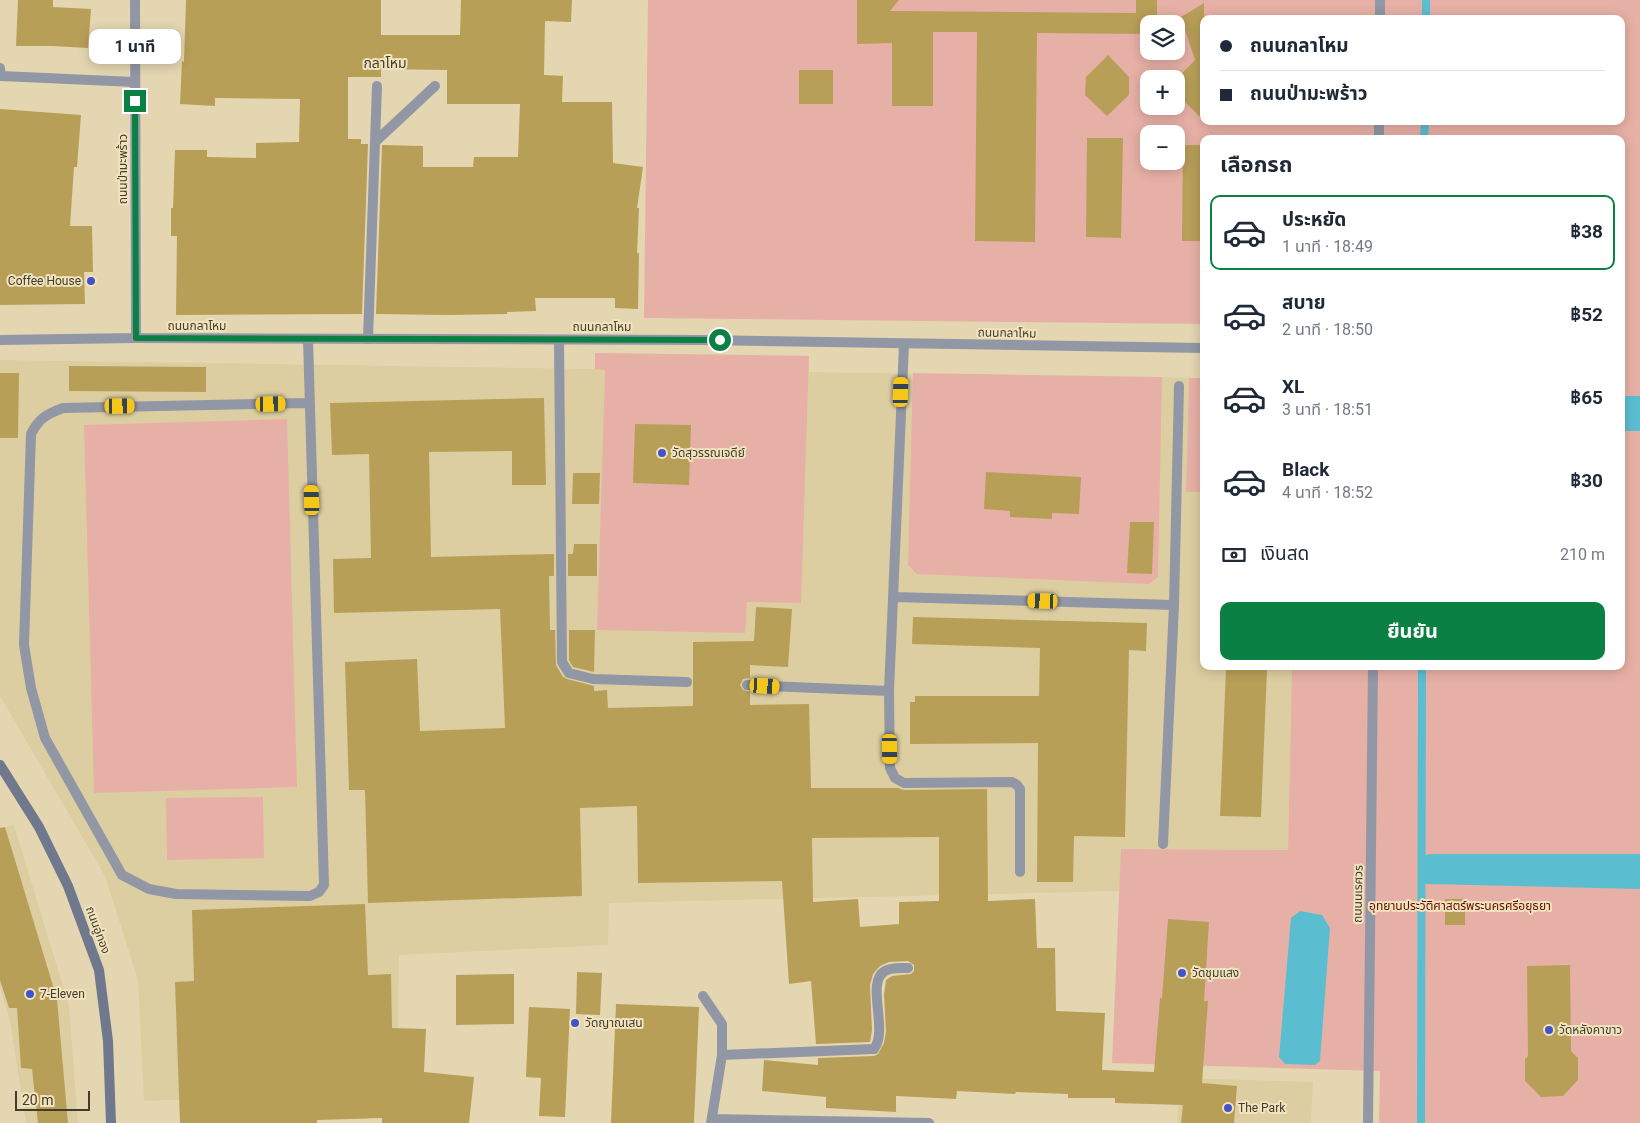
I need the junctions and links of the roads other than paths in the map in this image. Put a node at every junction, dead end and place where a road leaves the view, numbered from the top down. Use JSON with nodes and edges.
{"nodes":[{"id":1,"x":135,"y":0,"type":"edge"},
{"id":2,"x":1380,"y":0,"type":"edge"},
{"id":3,"x":1380,"y":15,"type":"edge"},
{"id":4,"x":0,"y":68,"type":"edge"},
{"id":5,"x":135,"y":82,"type":"junction"},
{"id":6,"x":376,"y":86,"type":"dead end"},
{"id":7,"x":435,"y":86,"type":"dead end"},
{"id":8,"x":375,"y":142,"type":"junction"},
{"id":9,"x":136,"y":338,"type":"junction"},
{"id":10,"x":308,"y":339,"type":"junction"},
{"id":11,"x":368,"y":339,"type":"junction"},
{"id":12,"x":0,"y":340,"type":"edge"},
{"id":13,"x":559,"y":340,"type":"junction"},
{"id":14,"x":904,"y":344,"type":"junction"},
{"id":15,"x":1200,"y":348,"type":"edge"},
{"id":16,"x":1180,"y":386,"type":"dead end"},
{"id":17,"x":309,"y":403,"type":"junction"},
{"id":18,"x":893,"y":596,"type":"junction"},
{"id":19,"x":1174,"y":605,"type":"junction"},
{"id":20,"x":1373,"y":670,"type":"edge"},
{"id":21,"x":687,"y":682,"type":"dead end"},
{"id":22,"x":747,"y":685,"type":"dead end"},
{"id":23,"x":889,"y":691,"type":"junction"},
{"id":24,"x":0,"y":765,"type":"edge"},
{"id":25,"x":1163,"y":844,"type":"dead end"},
{"id":26,"x":1020,"y":872,"type":"dead end"},
{"id":27,"x":908,"y":968,"type":"dead end"},
{"id":28,"x":703,"y":996,"type":"dead end"},
{"id":29,"x":722,"y":1054,"type":"junction"},
{"id":30,"x":712,"y":1121,"type":"edge"},
{"id":31,"x":111,"y":1123,"type":"edge"},
{"id":32,"x":929,"y":1123,"type":"edge"},
{"id":33,"x":1368,"y":1123,"type":"edge"}],
"edges":[{"from":1,"to":5,"type":"street","name":"ถนนป่ามะพร้าว"},
{"from":2,"to":3,"type":"street"},
{"from":4,"to":5,"type":"street"},
{"from":5,"to":9,"type":"street","name":"ถนนป่ามะพร้าว"},
{"from":6,"to":8,"type":"street"},
{"from":7,"to":8,"type":"street"},
{"from":8,"to":11,"type":"street"},
{"from":9,"to":10,"type":"street","name":"ถนนกลาโหม"},
{"from":9,"to":12,"type":"street","name":"ถนนกลาโหม"},
{"from":10,"to":11,"type":"street","name":"ถนนกลาโหม"},
{"from":10,"to":17,"type":"street"},
{"from":11,"to":13,"type":"street","name":"ถนนกลาโหม"},
{"from":13,"to":14,"type":"street","name":"ถนนกลาโหม"},
{"from":13,"to":21,"type":"street"},
{"from":14,"to":15,"type":"street","name":"ถนนกลาโหม"},
{"from":14,"to":18,"type":"street"},
{"from":16,"to":19,"type":"street"},
{"from":17,"to":17,"type":"street"},
{"from":18,"to":19,"type":"street"},
{"from":18,"to":23,"type":"street"},
{"from":19,"to":25,"type":"street"},
{"from":20,"to":33,"type":"street","name":"ถนนนเรศวร"},
{"from":22,"to":23,"type":"street"},
{"from":23,"to":26,"type":"street"},
{"from":24,"to":31,"type":"main road","name":"ถนนอู่ทอง"},
{"from":27,"to":29,"type":"street"},
{"from":28,"to":29,"type":"street"},
{"from":29,"to":30,"type":"street"},
{"from":30,"to":32,"type":"street"}]}
